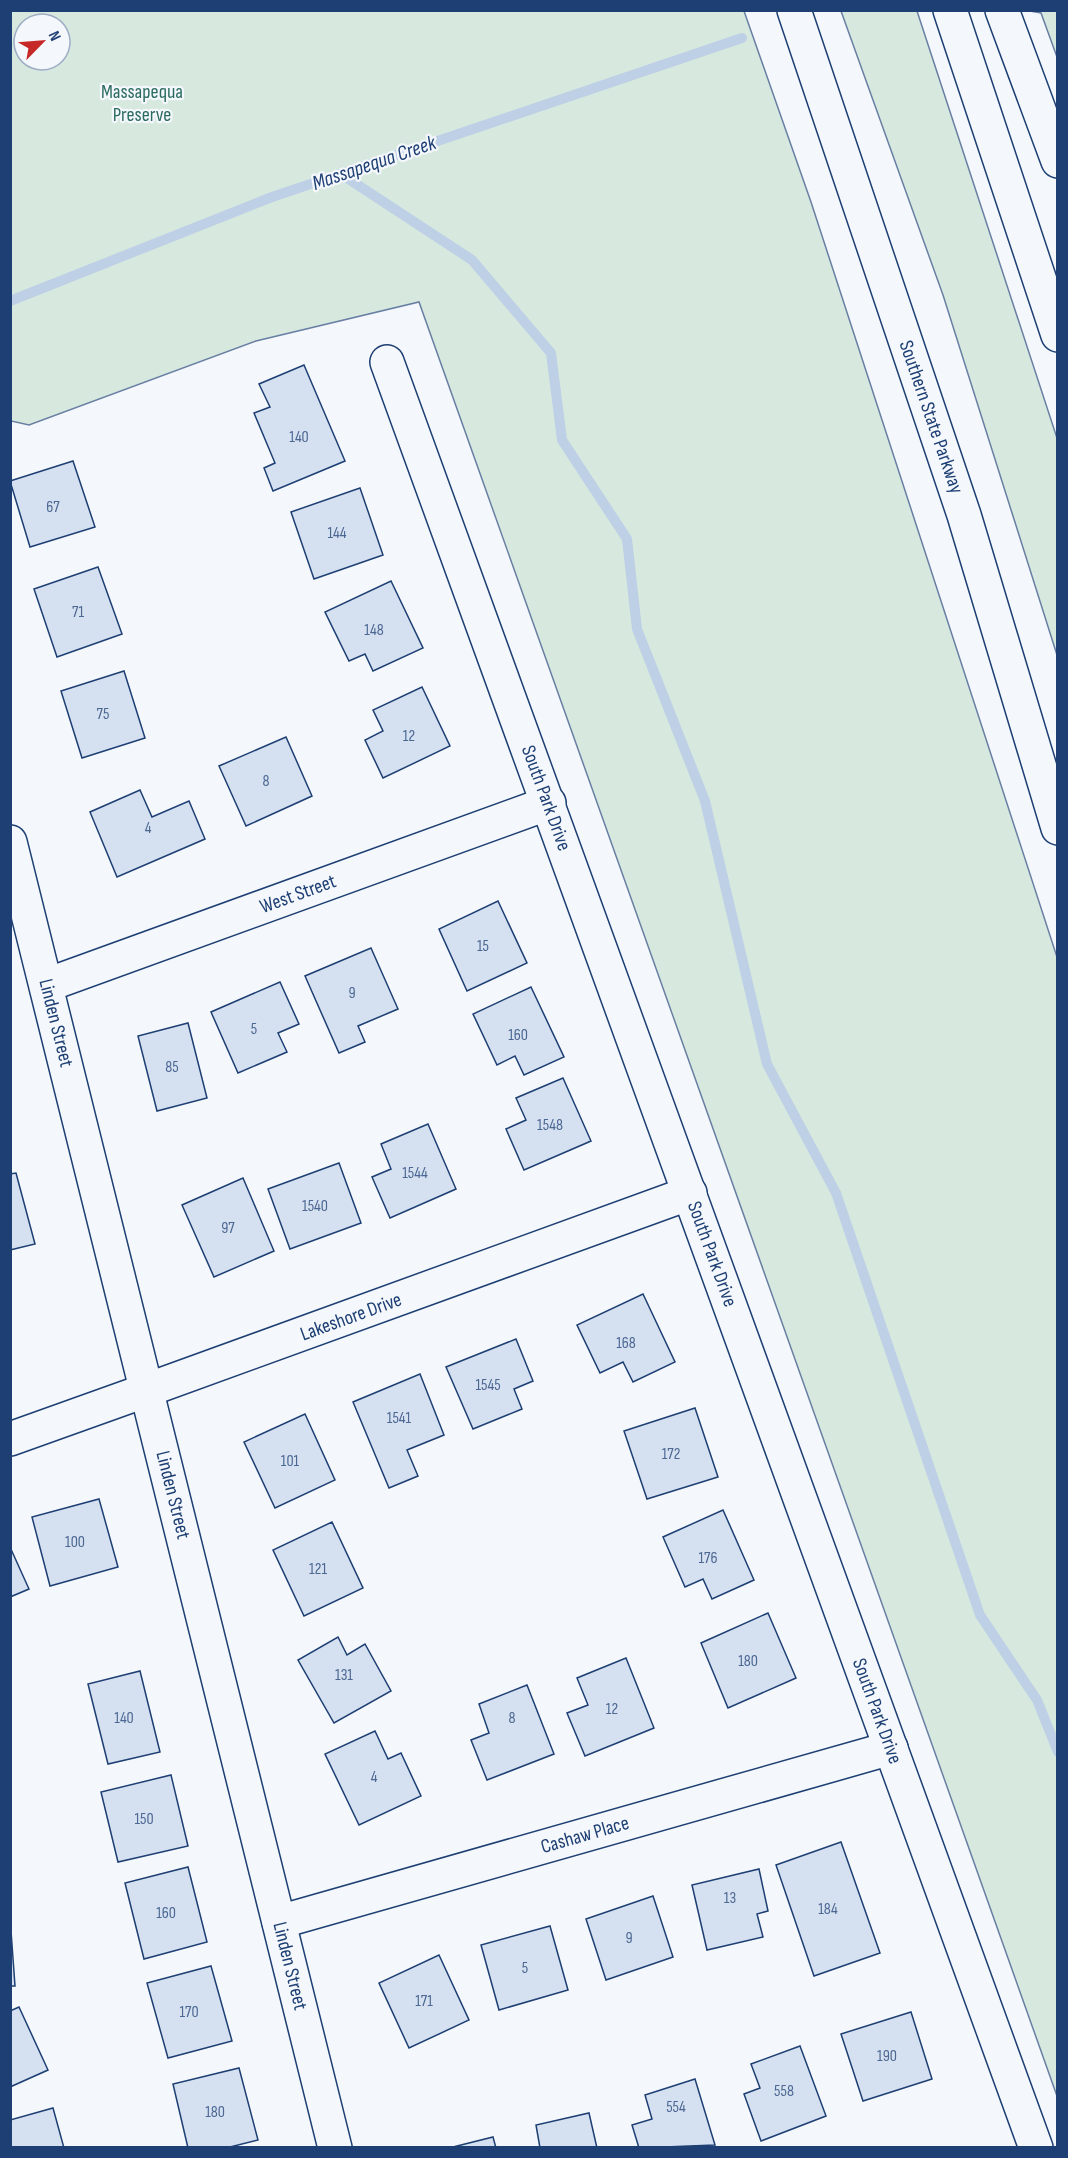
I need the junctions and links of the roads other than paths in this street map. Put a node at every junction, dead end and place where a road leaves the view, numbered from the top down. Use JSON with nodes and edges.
{"nodes":[{"id":1,"x":794,"y":10,"type":"edge"},
{"id":2,"x":950,"y":10,"type":"edge"},
{"id":3,"x":1002,"y":10,"type":"edge"},
{"id":4,"x":1058,"y":161,"type":"edge"},
{"id":5,"x":1058,"y":334,"type":"edge"},
{"id":6,"x":387,"y":362,"type":"dead end"},
{"id":7,"x":549,"y":803,"type":"junction"},
{"id":8,"x":1058,"y":828,"type":"edge"},
{"id":9,"x":10,"y":842,"type":"edge"},
{"id":10,"x":47,"y":985,"type":"junction"},
{"id":11,"x":690,"y":1193,"type":"junction"},
{"id":12,"x":147,"y":1390,"type":"junction"},
{"id":13,"x":10,"y":1439,"type":"edge"},
{"id":14,"x":891,"y":1748,"type":"junction"},
{"id":15,"x":279,"y":1922,"type":"junction"},
{"id":16,"x":1035,"y":2147,"type":"edge"},
{"id":17,"x":335,"y":2148,"type":"edge"}],
"edges":[{"from":1,"to":8,"type":"main road","name":"Southern State Parkway"},
{"from":2,"to":5,"type":"main road"},
{"from":3,"to":4,"type":"main road"},
{"from":6,"to":7,"type":"main road","name":"South Park Drive"},
{"from":7,"to":10,"type":"main road","name":"West Street"},
{"from":7,"to":11,"type":"main road","name":"South Park Drive"},
{"from":9,"to":10,"type":"main road","name":"Linden Street"},
{"from":10,"to":12,"type":"main road","name":"Linden Street"},
{"from":11,"to":12,"type":"main road","name":"Lakeshore Drive"},
{"from":11,"to":14,"type":"main road","name":"South Park Drive"},
{"from":12,"to":13,"type":"main road","name":"Lakeshore Drive"},
{"from":12,"to":15,"type":"main road","name":"Linden Street"},
{"from":14,"to":15,"type":"main road","name":"Cashaw Place"},
{"from":14,"to":16,"type":"main road","name":"South Park Drive"},
{"from":15,"to":17,"type":"main road","name":"Linden Street"}]}
